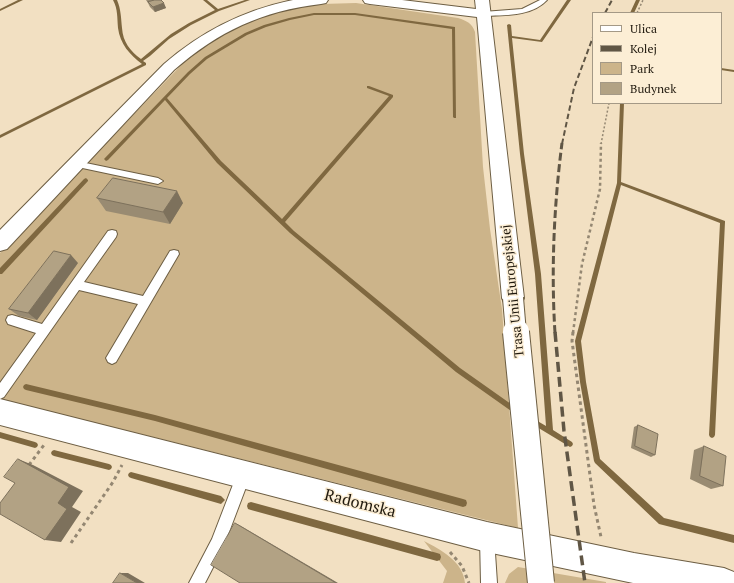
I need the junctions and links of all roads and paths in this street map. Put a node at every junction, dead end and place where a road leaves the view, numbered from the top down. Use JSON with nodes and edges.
{"nodes":[{"id":1,"x":321,"y":0,"type":"edge"},
{"id":2,"x":370,"y":0,"type":"edge"},
{"id":3,"x":544,"y":0,"type":"edge"},
{"id":4,"x":643,"y":0,"type":"edge"},
{"id":5,"x":483,"y":7,"type":"edge"},
{"id":6,"x":637,"y":12,"type":"edge"},
{"id":7,"x":609,"y":104,"type":"edge"},
{"id":8,"x":76,"y":164,"type":"junction"},
{"id":9,"x":158,"y":181,"type":"dead end"},
{"id":10,"x":112,"y":234,"type":"dead end"},
{"id":11,"x":0,"y":243,"type":"edge"},
{"id":12,"x":174,"y":254,"type":"dead end"},
{"id":13,"x":76,"y":285,"type":"junction"},
{"id":14,"x":146,"y":301,"type":"junction"},
{"id":15,"x":12,"y":320,"type":"dead end"},
{"id":16,"x":44,"y":330,"type":"junction"},
{"id":17,"x":112,"y":358,"type":"dead end"},
{"id":18,"x":0,"y":392,"type":"edge"},
{"id":19,"x":0,"y":412,"type":"edge"},
{"id":20,"x":56,"y":426,"type":"junction"},
{"id":21,"x":132,"y":446,"type":"junction"},
{"id":22,"x":28,"y":466,"type":"edge"},
{"id":23,"x":244,"y":474,"type":"junction"},
{"id":24,"x":487,"y":537,"type":"junction"},
{"id":25,"x":71,"y":543,"type":"dead end"},
{"id":26,"x":607,"y":562,"type":"junction"},
{"id":27,"x":197,"y":583,"type":"edge"},
{"id":28,"x":489,"y":583,"type":"edge"},
{"id":29,"x":541,"y":583,"type":"edge"},
{"id":30,"x":724,"y":583,"type":"edge"}],
"edges":[{"from":1,"to":8,"type":"main road"},
{"from":2,"to":5,"type":"main road"},
{"from":3,"to":5,"type":"lane"},
{"from":4,"to":6,"type":"path"},
{"from":5,"to":29,"type":"main road","name":"Trasa Unii Europejskiej","bridge":true},
{"from":7,"to":26,"type":"path"},
{"from":8,"to":9,"type":"lane"},
{"from":8,"to":11,"type":"main road"},
{"from":10,"to":13,"type":"lane"},
{"from":12,"to":14,"type":"lane"},
{"from":13,"to":14,"type":"lane"},
{"from":13,"to":16,"type":"lane"},
{"from":14,"to":17,"type":"lane"},
{"from":15,"to":16,"type":"lane"},
{"from":16,"to":18,"type":"lane"},
{"from":19,"to":20,"type":"main road","name":"Radomska"},
{"from":20,"to":21,"type":"main road","name":"Radomska"},
{"from":20,"to":22,"type":"path"},
{"from":21,"to":23,"type":"main road","name":"Radomska"},
{"from":21,"to":25,"type":"path"},
{"from":23,"to":24,"type":"main road","name":"Radomska"},
{"from":23,"to":27,"type":"lane"},
{"from":24,"to":26,"type":"main road","name":"Radomska"},
{"from":24,"to":28,"type":"lane"},
{"from":26,"to":30,"type":"main road","name":"Radomska"}]}
